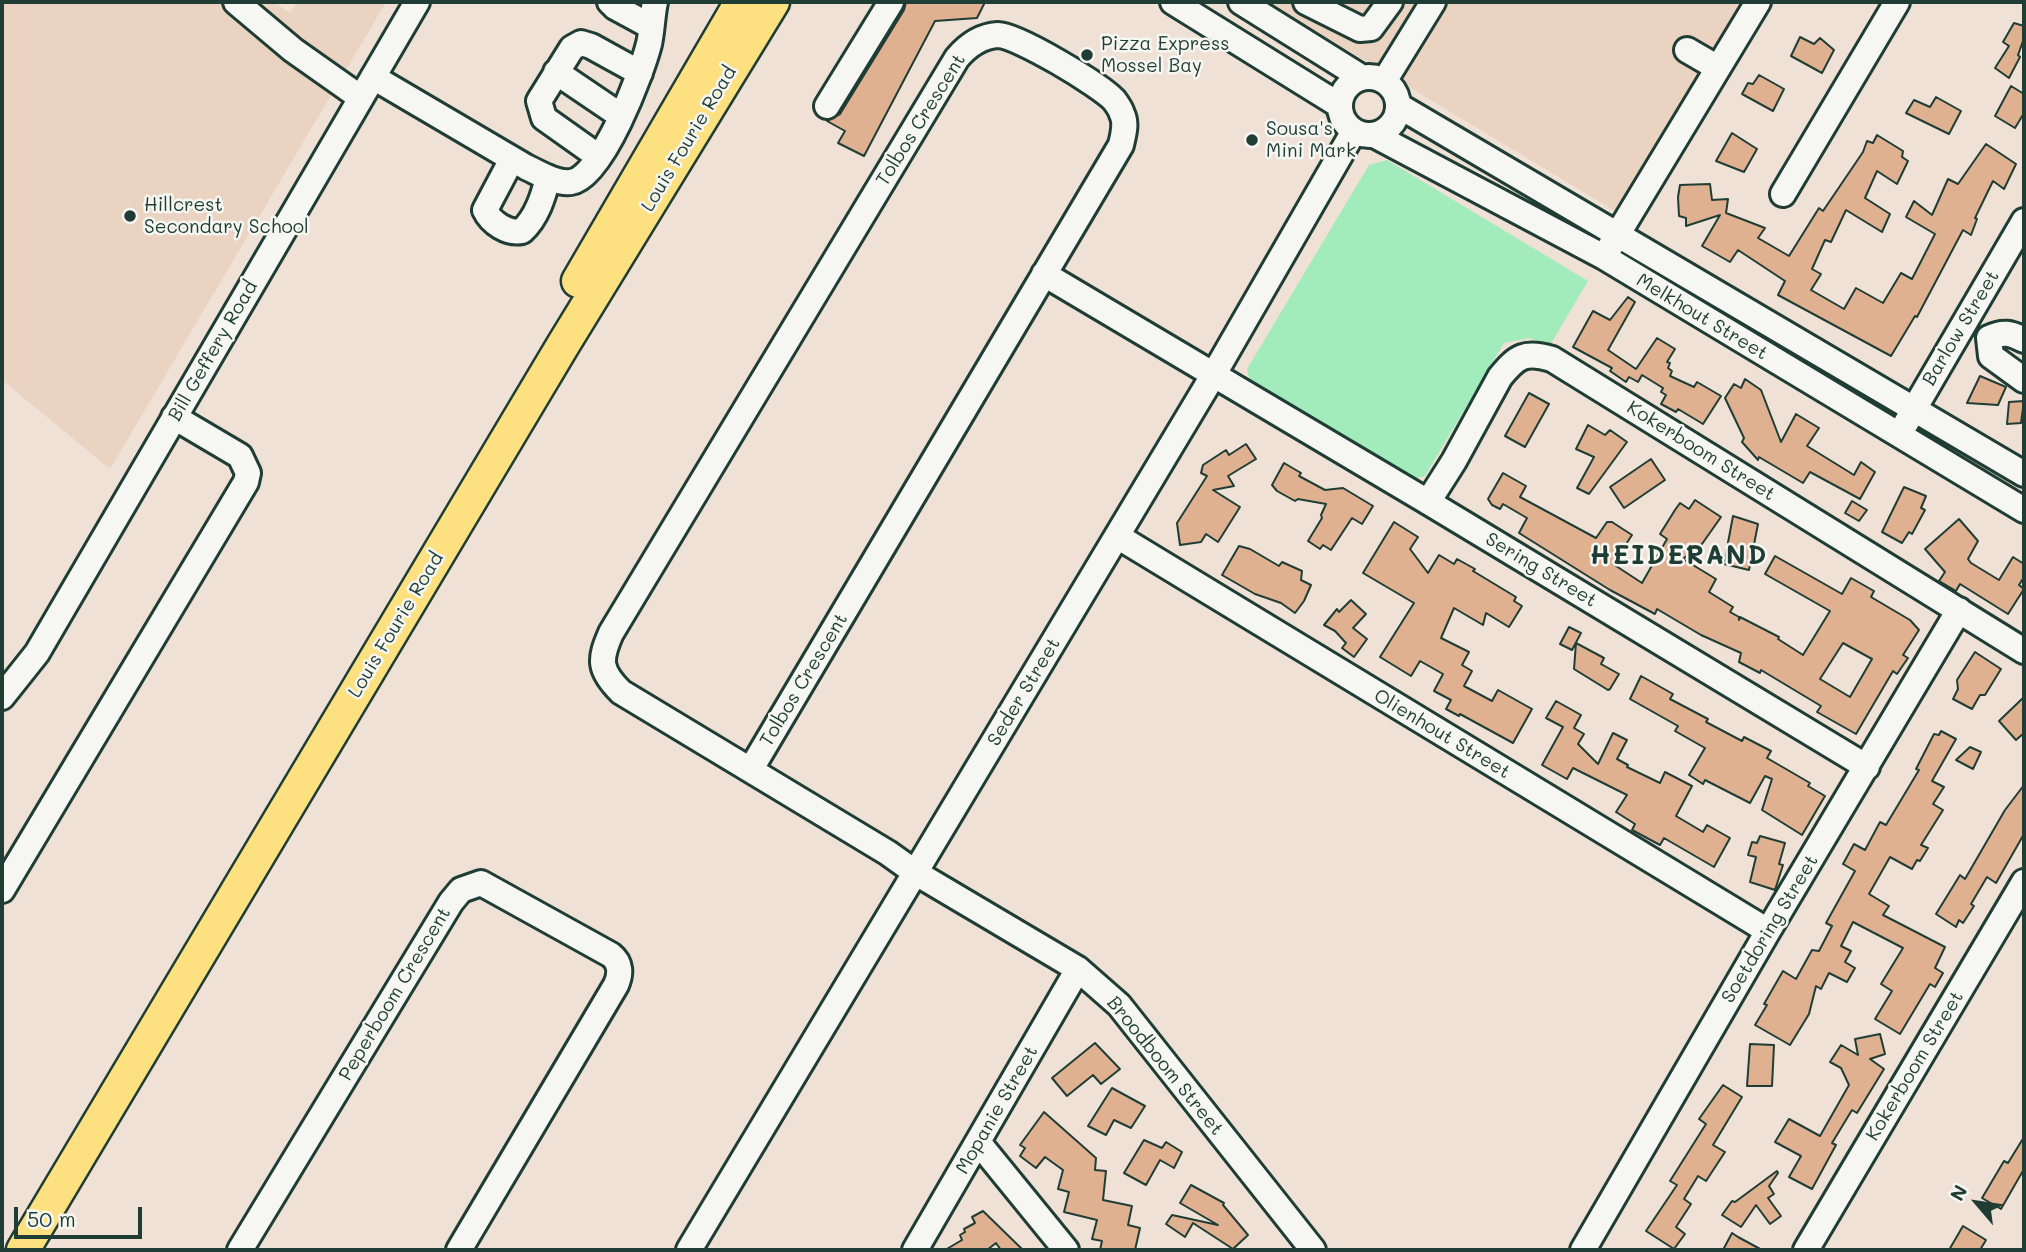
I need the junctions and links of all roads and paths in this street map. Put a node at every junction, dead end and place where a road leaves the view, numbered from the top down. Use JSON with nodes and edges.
{"nodes":[{"id":1,"x":236,"y":2,"type":"edge"},
{"id":2,"x":418,"y":2,"type":"edge"},
{"id":3,"x":610,"y":2,"type":"edge"},
{"id":4,"x":741,"y":2,"type":"edge"},
{"id":5,"x":773,"y":2,"type":"edge"},
{"id":6,"x":891,"y":2,"type":"edge"},
{"id":7,"x":1173,"y":2,"type":"edge"},
{"id":8,"x":1241,"y":2,"type":"edge"},
{"id":9,"x":1306,"y":2,"type":"edge"},
{"id":10,"x":1390,"y":2,"type":"edge"},
{"id":11,"x":1433,"y":2,"type":"edge"},
{"id":12,"x":1758,"y":2,"type":"edge"},
{"id":13,"x":1897,"y":2,"type":"edge"},
{"id":14,"x":1334,"y":8,"type":"edge"},
{"id":15,"x":653,"y":14,"type":"edge"},
{"id":16,"x":1687,"y":50,"type":"dead end"},
{"id":17,"x":1718,"y":68,"type":"junction"},
{"id":18,"x":556,"y":72,"type":"junction"},
{"id":19,"x":640,"y":73,"type":"junction"},
{"id":20,"x":373,"y":77,"type":"junction"},
{"id":21,"x":1373,"y":78,"type":"junction"},
{"id":22,"x":361,"y":98,"type":"junction"},
{"id":23,"x":1339,"y":105,"type":"junction"},
{"id":24,"x":827,"y":106,"type":"dead end"},
{"id":25,"x":1399,"y":106,"type":"junction"},
{"id":26,"x":621,"y":116,"type":"junction"},
{"id":27,"x":1364,"y":133,"type":"junction"},
{"id":28,"x":599,"y":157,"type":"junction"},
{"id":29,"x":512,"y":159,"type":"junction"},
{"id":30,"x":548,"y":178,"type":"junction"},
{"id":31,"x":1783,"y":194,"type":"dead end"},
{"id":32,"x":2024,"y":221,"type":"edge"},
{"id":33,"x":1622,"y":226,"type":"junction"},
{"id":34,"x":1604,"y":257,"type":"junction"},
{"id":35,"x":1044,"y":274,"type":"junction"},
{"id":36,"x":1965,"y":321,"type":"junction"},
{"id":37,"x":1989,"y":338,"type":"junction"},
{"id":38,"x":2024,"y":340,"type":"edge"},
{"id":39,"x":1214,"y":374,"type":"junction"},
{"id":40,"x":2024,"y":380,"type":"edge"},
{"id":41,"x":1912,"y":410,"type":"junction"},
{"id":42,"x":174,"y":417,"type":"junction"},
{"id":43,"x":1899,"y":436,"type":"junction"},
{"id":44,"x":2024,"y":474,"type":"edge"},
{"id":45,"x":1428,"y":502,"type":"junction"},
{"id":46,"x":2024,"y":510,"type":"edge"},
{"id":47,"x":1117,"y":536,"type":"junction"},
{"id":48,"x":1959,"y":610,"type":"junction"},
{"id":49,"x":2024,"y":651,"type":"edge"},
{"id":50,"x":2,"y":697,"type":"edge"},
{"id":51,"x":1867,"y":767,"type":"junction"},
{"id":52,"x":751,"y":769,"type":"junction"},
{"id":53,"x":916,"y":873,"type":"junction"},
{"id":54,"x":2024,"y":882,"type":"edge"},
{"id":55,"x":2,"y":890,"type":"edge"},
{"id":56,"x":1768,"y":931,"type":"junction"},
{"id":57,"x":1078,"y":969,"type":"junction"},
{"id":58,"x":978,"y":1142,"type":"junction"},
{"id":59,"x":2,"y":1243,"type":"edge"},
{"id":60,"x":23,"y":1250,"type":"edge"},
{"id":61,"x":240,"y":1250,"type":"edge"},
{"id":62,"x":459,"y":1250,"type":"edge"},
{"id":63,"x":689,"y":1250,"type":"edge"},
{"id":64,"x":915,"y":1250,"type":"edge"},
{"id":65,"x":1066,"y":1250,"type":"edge"},
{"id":66,"x":1313,"y":1250,"type":"edge"},
{"id":67,"x":1583,"y":1250,"type":"edge"},
{"id":68,"x":1806,"y":1250,"type":"edge"}],
"edges":[{"from":1,"to":22,"type":"street"},
{"from":2,"to":20,"type":"street","name":"Bill Geffery Road"},
{"from":3,"to":15,"type":"street"},
{"from":4,"to":59,"type":"main road","name":"Louis Fourie Road"},
{"from":5,"to":60,"type":"main road","name":"Louis Fourie Road"},
{"from":6,"to":24,"type":"street"},
{"from":7,"to":23,"type":"street"},
{"from":8,"to":21,"type":"street"},
{"from":9,"to":14,"type":"street"},
{"from":10,"to":14,"type":"street"},
{"from":11,"to":21,"type":"street"},
{"from":12,"to":17,"type":"street"},
{"from":13,"to":31,"type":"street"},
{"from":15,"to":19,"type":"street"},
{"from":16,"to":17,"type":"street"},
{"from":17,"to":33,"type":"street"},
{"from":18,"to":19,"type":"street"},
{"from":18,"to":26,"type":"street"},
{"from":18,"to":28,"type":"street"},
{"from":19,"to":26,"type":"street"},
{"from":20,"to":22,"type":"street","name":"Bill Geffery Road"},
{"from":20,"to":29,"type":"street"},
{"from":21,"to":23,"type":"street"},
{"from":21,"to":25,"type":"street"},
{"from":22,"to":42,"type":"street","name":"Bill Geffery Road"},
{"from":23,"to":27,"type":"street"},
{"from":25,"to":27,"type":"street"},
{"from":25,"to":33,"type":"street","name":"Melkhout Street"},
{"from":26,"to":28,"type":"street"},
{"from":27,"to":34,"type":"street","name":"Melkhout Street"},
{"from":27,"to":39,"type":"street","name":"Seder Street"},
{"from":28,"to":30,"type":"street"},
{"from":29,"to":30,"type":"street"},
{"from":29,"to":30,"type":"street"},
{"from":32,"to":36,"type":"street","name":"Barlow Street"},
{"from":33,"to":34,"type":"street"},
{"from":33,"to":41,"type":"street","name":"Melkhout Street"},
{"from":34,"to":43,"type":"street","name":"Melkhout Street"},
{"from":35,"to":39,"type":"street","name":"Sering Street"},
{"from":35,"to":52,"type":"street","name":"Tolbos Crescent"},
{"from":35,"to":52,"type":"street","name":"Tolbos Crescent"},
{"from":36,"to":37,"type":"street"},
{"from":36,"to":41,"type":"street","name":"Barlow Street"},
{"from":37,"to":38,"type":"street"},
{"from":37,"to":40,"type":"street"},
{"from":39,"to":45,"type":"street","name":"Sering Street"},
{"from":39,"to":47,"type":"street","name":"Seder Street"},
{"from":41,"to":43,"type":"street","name":"Barlow Street"},
{"from":41,"to":44,"type":"street","name":"Melkhout Street"},
{"from":42,"to":50,"type":"street","name":"Bill Geffery Road"},
{"from":42,"to":55,"type":"street"},
{"from":43,"to":46,"type":"street","name":"Melkhout Street"},
{"from":45,"to":48,"type":"street","name":"Kokerboom Street"},
{"from":45,"to":51,"type":"street","name":"Sering Street"},
{"from":47,"to":53,"type":"street","name":"Seder Street"},
{"from":47,"to":56,"type":"street","name":"Olienhout Street"},
{"from":48,"to":49,"type":"street","name":"Kokerboom Street"},
{"from":48,"to":51,"type":"street","name":"Soetdoring Street"},
{"from":51,"to":56,"type":"street","name":"Soetdoring Street"},
{"from":52,"to":53,"type":"street","name":"Tolbos Crescent"},
{"from":53,"to":57,"type":"street","name":"Broodboom Street"},
{"from":53,"to":63,"type":"street","name":"Seder Street"},
{"from":54,"to":68,"type":"street","name":"Kokerboom Street"},
{"from":56,"to":67,"type":"street","name":"Soetdoring Street"},
{"from":57,"to":58,"type":"street","name":"Mopanie Street"},
{"from":57,"to":66,"type":"street","name":"Broodboom Street"},
{"from":58,"to":64,"type":"street","name":"Mopanie Street"},
{"from":58,"to":65,"type":"street"},
{"from":61,"to":62,"type":"street","name":"Peperboom Crescent"}]}
